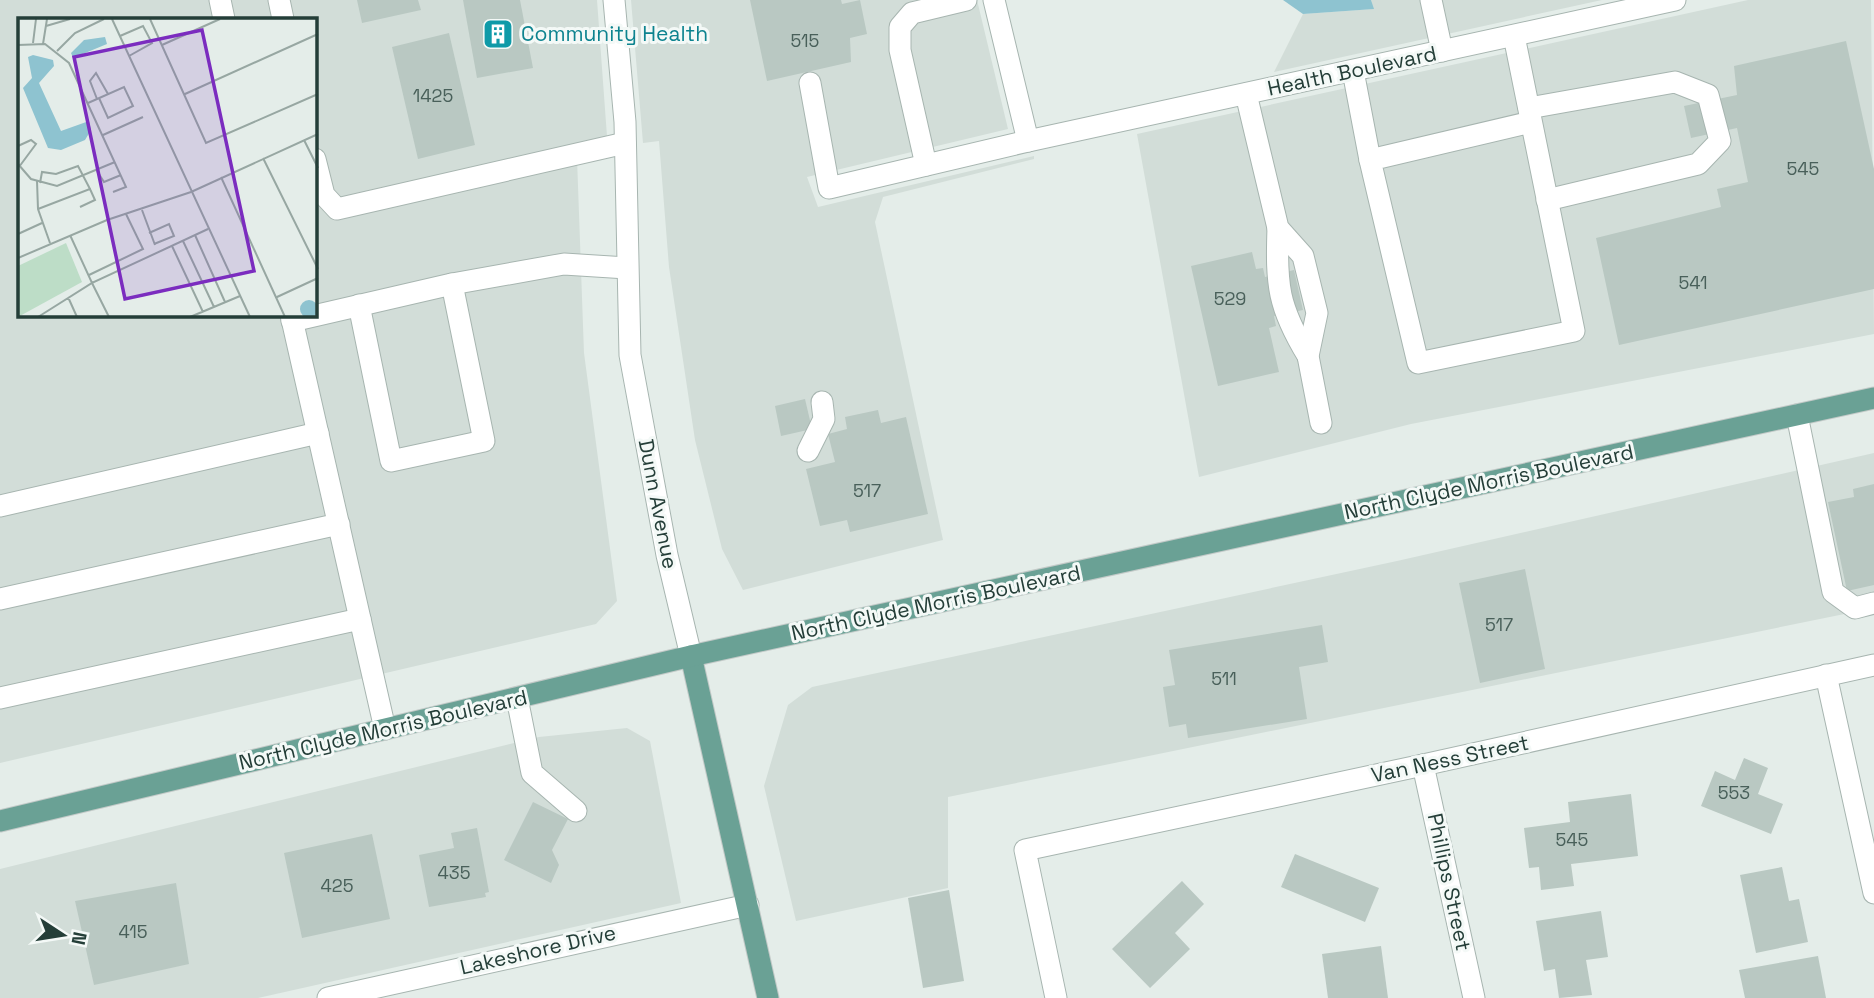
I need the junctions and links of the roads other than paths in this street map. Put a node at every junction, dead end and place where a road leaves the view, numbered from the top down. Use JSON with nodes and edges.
{"nodes":[{"id":1,"x":219,"y":0,"type":"edge"},
{"id":2,"x":279,"y":0,"type":"edge"},
{"id":3,"x":614,"y":0,"type":"edge"},
{"id":4,"x":966,"y":0,"type":"edge"},
{"id":5,"x":995,"y":0,"type":"edge"},
{"id":6,"x":1431,"y":0,"type":"edge"},
{"id":7,"x":1675,"y":0,"type":"edge"},
{"id":8,"x":224,"y":18,"type":"edge"},
{"id":9,"x":284,"y":18,"type":"edge"},
{"id":10,"x":1514,"y":36,"type":"junction"},
{"id":11,"x":1442,"y":51,"type":"junction"},
{"id":12,"x":1353,"y":71,"type":"junction"},
{"id":13,"x":810,"y":83,"type":"dead end"},
{"id":14,"x":1247,"y":94,"type":"junction"},
{"id":15,"x":1530,"y":115,"type":"junction"},
{"id":16,"x":1028,"y":141,"type":"junction"},
{"id":17,"x":625,"y":143,"type":"junction"},
{"id":18,"x":1370,"y":160,"type":"junction"},
{"id":19,"x":926,"y":165,"type":"junction"},
{"id":20,"x":317,"y":167,"type":"edge"},
{"id":21,"x":1547,"y":200,"type":"junction"},
{"id":22,"x":1278,"y":228,"type":"junction"},
{"id":23,"x":627,"y":268,"type":"junction"},
{"id":24,"x":452,"y":284,"type":"junction"},
{"id":25,"x":359,"y":305,"type":"junction"},
{"id":26,"x":317,"y":313,"type":"edge"},
{"id":27,"x":292,"y":318,"type":"edge"},
{"id":28,"x":1308,"y":356,"type":"junction"},
{"id":29,"x":1874,"y":398,"type":"edge"},
{"id":30,"x":822,"y":402,"type":"dead end"},
{"id":31,"x":1797,"y":415,"type":"junction"},
{"id":32,"x":1321,"y":423,"type":"dead end"},
{"id":33,"x":318,"y":433,"type":"junction"},
{"id":34,"x":808,"y":451,"type":"dead end"},
{"id":35,"x":0,"y":506,"type":"edge"},
{"id":36,"x":339,"y":524,"type":"junction"},
{"id":37,"x":0,"y":599,"type":"edge"},
{"id":38,"x":1874,"y":603,"type":"edge"},
{"id":39,"x":360,"y":619,"type":"junction"},
{"id":40,"x":691,"y":656,"type":"junction"},
{"id":41,"x":1874,"y":665,"type":"edge"},
{"id":42,"x":1826,"y":676,"type":"junction"},
{"id":43,"x":0,"y":698,"type":"edge"},
{"id":44,"x":517,"y":698,"type":"junction"},
{"id":45,"x":385,"y":729,"type":"junction"},
{"id":46,"x":1423,"y":765,"type":"junction"},
{"id":47,"x":576,"y":811,"type":"dead end"},
{"id":48,"x":0,"y":821,"type":"edge"},
{"id":49,"x":1874,"y":893,"type":"edge"},
{"id":50,"x":748,"y":905,"type":"junction"},
{"id":51,"x":328,"y":998,"type":"edge"},
{"id":52,"x":768,"y":998,"type":"edge"},
{"id":53,"x":1056,"y":998,"type":"edge"},
{"id":54,"x":1474,"y":998,"type":"edge"}],
"edges":[{"from":1,"to":8,"type":"street"},
{"from":2,"to":9,"type":"street"},
{"from":3,"to":17,"type":"street","name":"Dunn Avenue"},
{"from":4,"to":19,"type":"street"},
{"from":5,"to":16,"type":"street"},
{"from":6,"to":11,"type":"street"},
{"from":7,"to":10,"type":"street","name":"Health Boulevard"},
{"from":10,"to":11,"type":"street","name":"Health Boulevard"},
{"from":10,"to":15,"type":"street"},
{"from":11,"to":12,"type":"street","name":"Health Boulevard"},
{"from":12,"to":14,"type":"street","name":"Health Boulevard"},
{"from":12,"to":18,"type":"street"},
{"from":13,"to":19,"type":"street","name":"Health Boulevard"},
{"from":14,"to":16,"type":"street","name":"Health Boulevard"},
{"from":14,"to":22,"type":"street"},
{"from":15,"to":18,"type":"street"},
{"from":15,"to":21,"type":"street"},
{"from":15,"to":21,"type":"street"},
{"from":16,"to":19,"type":"street","name":"Health Boulevard"},
{"from":17,"to":20,"type":"street"},
{"from":17,"to":23,"type":"street","name":"Dunn Avenue"},
{"from":18,"to":21,"type":"street"},
{"from":22,"to":28,"type":"street"},
{"from":22,"to":28,"type":"street"},
{"from":23,"to":24,"type":"street"},
{"from":23,"to":40,"type":"street","name":"Dunn Avenue"},
{"from":24,"to":25,"type":"street"},
{"from":24,"to":25,"type":"street"},
{"from":25,"to":26,"type":"street"},
{"from":27,"to":33,"type":"street"},
{"from":28,"to":32,"type":"street"},
{"from":29,"to":31,"type":"main road","name":"North Clyde Morris Boulevard"},
{"from":30,"to":34,"type":"street"},
{"from":31,"to":38,"type":"street"},
{"from":31,"to":40,"type":"main road","name":"North Clyde Morris Boulevard"},
{"from":33,"to":35,"type":"street"},
{"from":33,"to":36,"type":"street"},
{"from":36,"to":37,"type":"street"},
{"from":36,"to":39,"type":"street"},
{"from":39,"to":43,"type":"street"},
{"from":39,"to":45,"type":"street"},
{"from":40,"to":44,"type":"main road","name":"North Clyde Morris Boulevard"},
{"from":40,"to":50,"type":"main road","name":"Dunn Avenue"},
{"from":41,"to":42,"type":"street","name":"Van Ness Street"},
{"from":42,"to":46,"type":"street","name":"Van Ness Street"},
{"from":42,"to":49,"type":"street"},
{"from":44,"to":45,"type":"main road","name":"North Clyde Morris Boulevard"},
{"from":44,"to":47,"type":"street"},
{"from":45,"to":48,"type":"main road","name":"North Clyde Morris Boulevard"},
{"from":46,"to":53,"type":"street","name":"Van Ness Street"},
{"from":46,"to":54,"type":"street","name":"Phillips Street"},
{"from":50,"to":51,"type":"street","name":"Lakeshore Drive"},
{"from":50,"to":52,"type":"main road","name":"Dunn Avenue"}]}
